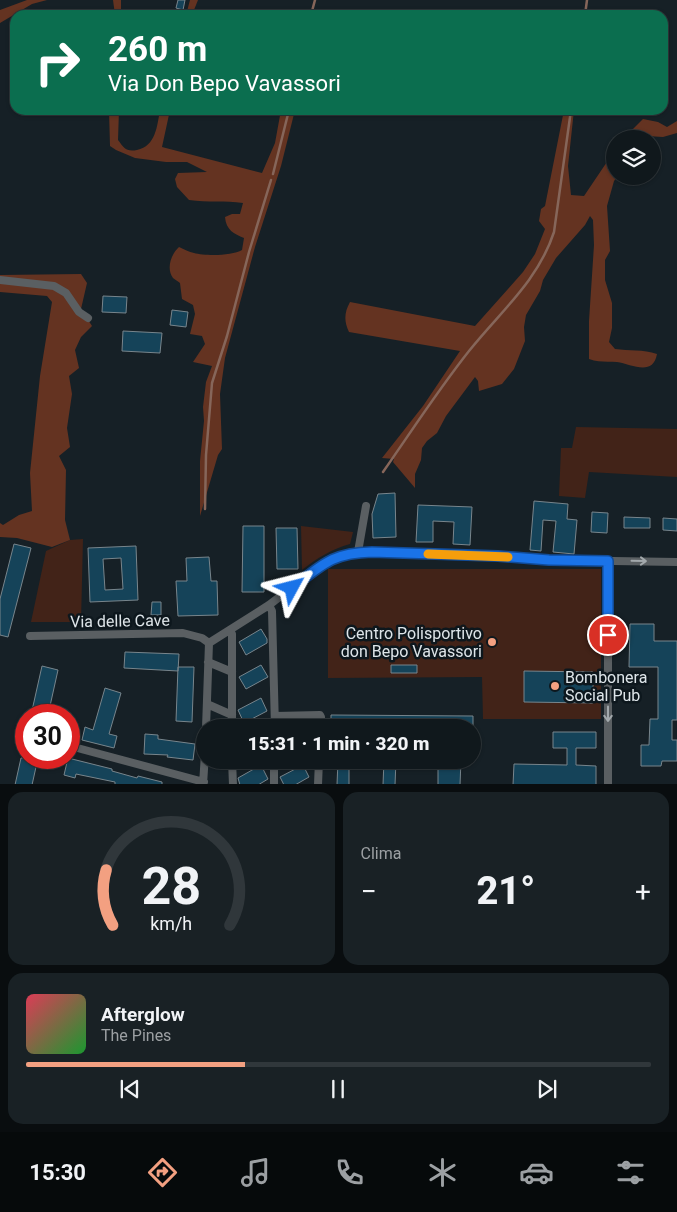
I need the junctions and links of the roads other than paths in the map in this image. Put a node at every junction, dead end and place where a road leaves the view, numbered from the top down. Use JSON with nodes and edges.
{"nodes":[{"id":1,"x":0,"y":280,"type":"edge"},
{"id":2,"x":88,"y":318,"type":"dead end"},
{"id":3,"x":366,"y":506,"type":"dead end"},
{"id":4,"x":358,"y":552,"type":"junction"},
{"id":5,"x":608,"y":561,"type":"junction"},
{"id":6,"x":677,"y":562,"type":"edge"},
{"id":7,"x":269,"y":605,"type":"junction"},
{"id":8,"x":230,"y":630,"type":"junction"},
{"id":9,"x":30,"y":636,"type":"dead end"},
{"id":10,"x":209,"y":643,"type":"junction"},
{"id":11,"x":208,"y":662,"type":"junction"},
{"id":12,"x":232,"y":672,"type":"junction"},
{"id":13,"x":207,"y":704,"type":"junction"},
{"id":14,"x":232,"y":716,"type":"joint"},
{"id":15,"x":275,"y":716,"type":"joint"},
{"id":16,"x":206,"y":719,"type":"edge"},
{"id":17,"x":321,"y":719,"type":"edge"},
{"id":18,"x":80,"y":749,"type":"edge"},
{"id":19,"x":204,"y":769,"type":"edge"},
{"id":20,"x":232,"y":769,"type":"edge"},
{"id":21,"x":274,"y":769,"type":"edge"},
{"id":22,"x":319,"y":769,"type":"edge"},
{"id":23,"x":203,"y":783,"type":"edge"},
{"id":24,"x":233,"y":784,"type":"edge"},
{"id":25,"x":274,"y":784,"type":"edge"},
{"id":26,"x":318,"y":784,"type":"edge"},
{"id":27,"x":608,"y":784,"type":"edge"}],
"edges":[{"from":1,"to":2,"type":"street"},
{"from":3,"to":4,"type":"street"},
{"from":4,"to":5,"type":"street"},
{"from":4,"to":7,"type":"street"},
{"from":5,"to":6,"type":"street","one_way":true},
{"from":5,"to":27,"type":"street","one_way":true},
{"from":7,"to":8,"type":"street"},
{"from":7,"to":15,"type":"street"},
{"from":8,"to":10,"type":"street"},
{"from":8,"to":12,"type":"street"},
{"from":9,"to":10,"type":"street","name":"Via delle Cave"},
{"from":10,"to":11,"type":"street"},
{"from":11,"to":12,"type":"street"},
{"from":11,"to":13,"type":"street"},
{"from":12,"to":14,"type":"street"},
{"from":13,"to":14,"type":"street"},
{"from":13,"to":16,"type":"street"},
{"from":15,"to":17,"type":"street"},
{"from":18,"to":23,"type":"street"},
{"from":19,"to":23,"type":"street"},
{"from":20,"to":24,"type":"street"},
{"from":21,"to":25,"type":"street"},
{"from":22,"to":26,"type":"street"}]}
